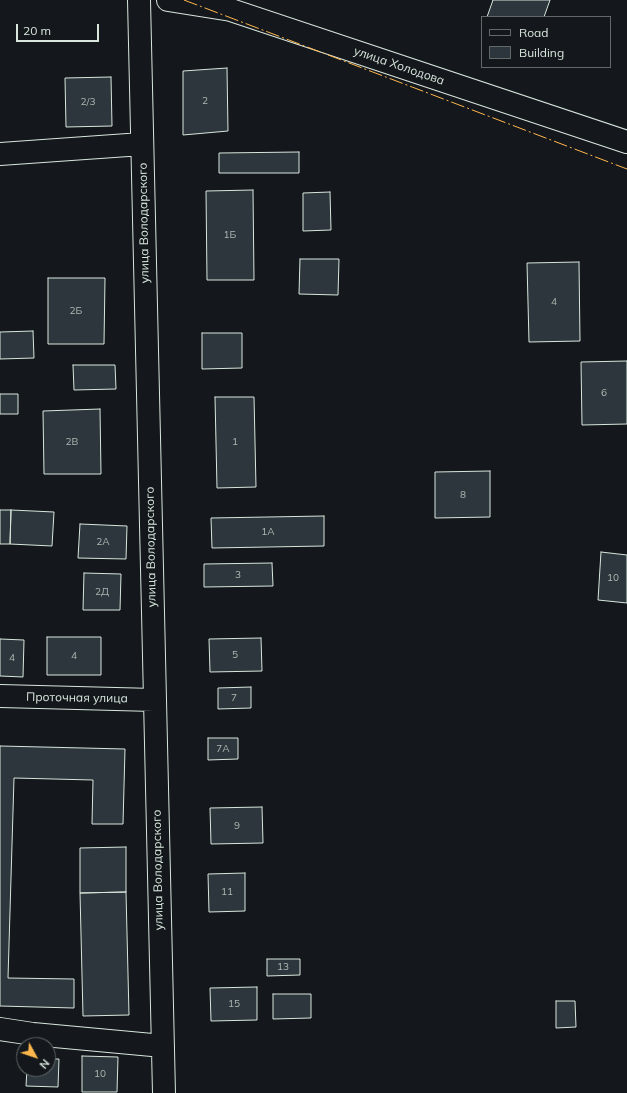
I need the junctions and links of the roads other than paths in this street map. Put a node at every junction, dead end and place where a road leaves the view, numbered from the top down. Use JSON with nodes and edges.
{"nodes":[{"id":1,"x":139,"y":0,"type":"edge"},
{"id":2,"x":168,"y":0,"type":"edge"},
{"id":3,"x":627,"y":142,"type":"edge"},
{"id":4,"x":142,"y":144,"type":"junction"},
{"id":5,"x":0,"y":154,"type":"edge"},
{"id":6,"x":0,"y":696,"type":"edge"},
{"id":7,"x":154,"y":700,"type":"junction"},
{"id":8,"x":0,"y":1029,"type":"edge"},
{"id":9,"x":163,"y":1046,"type":"junction"},
{"id":10,"x":164,"y":1093,"type":"edge"}],
"edges":[{"from":1,"to":4,"type":"street","name":"улица Володарского"},
{"from":2,"to":3,"type":"street","name":"улица Холодова"},
{"from":4,"to":5,"type":"street"},
{"from":4,"to":7,"type":"street","name":"улица Володарского"},
{"from":6,"to":7,"type":"street","name":"Проточная улица"},
{"from":7,"to":9,"type":"street","name":"улица Володарского"},
{"from":8,"to":9,"type":"street"},
{"from":9,"to":10,"type":"street","name":"улица Володарского"}]}
